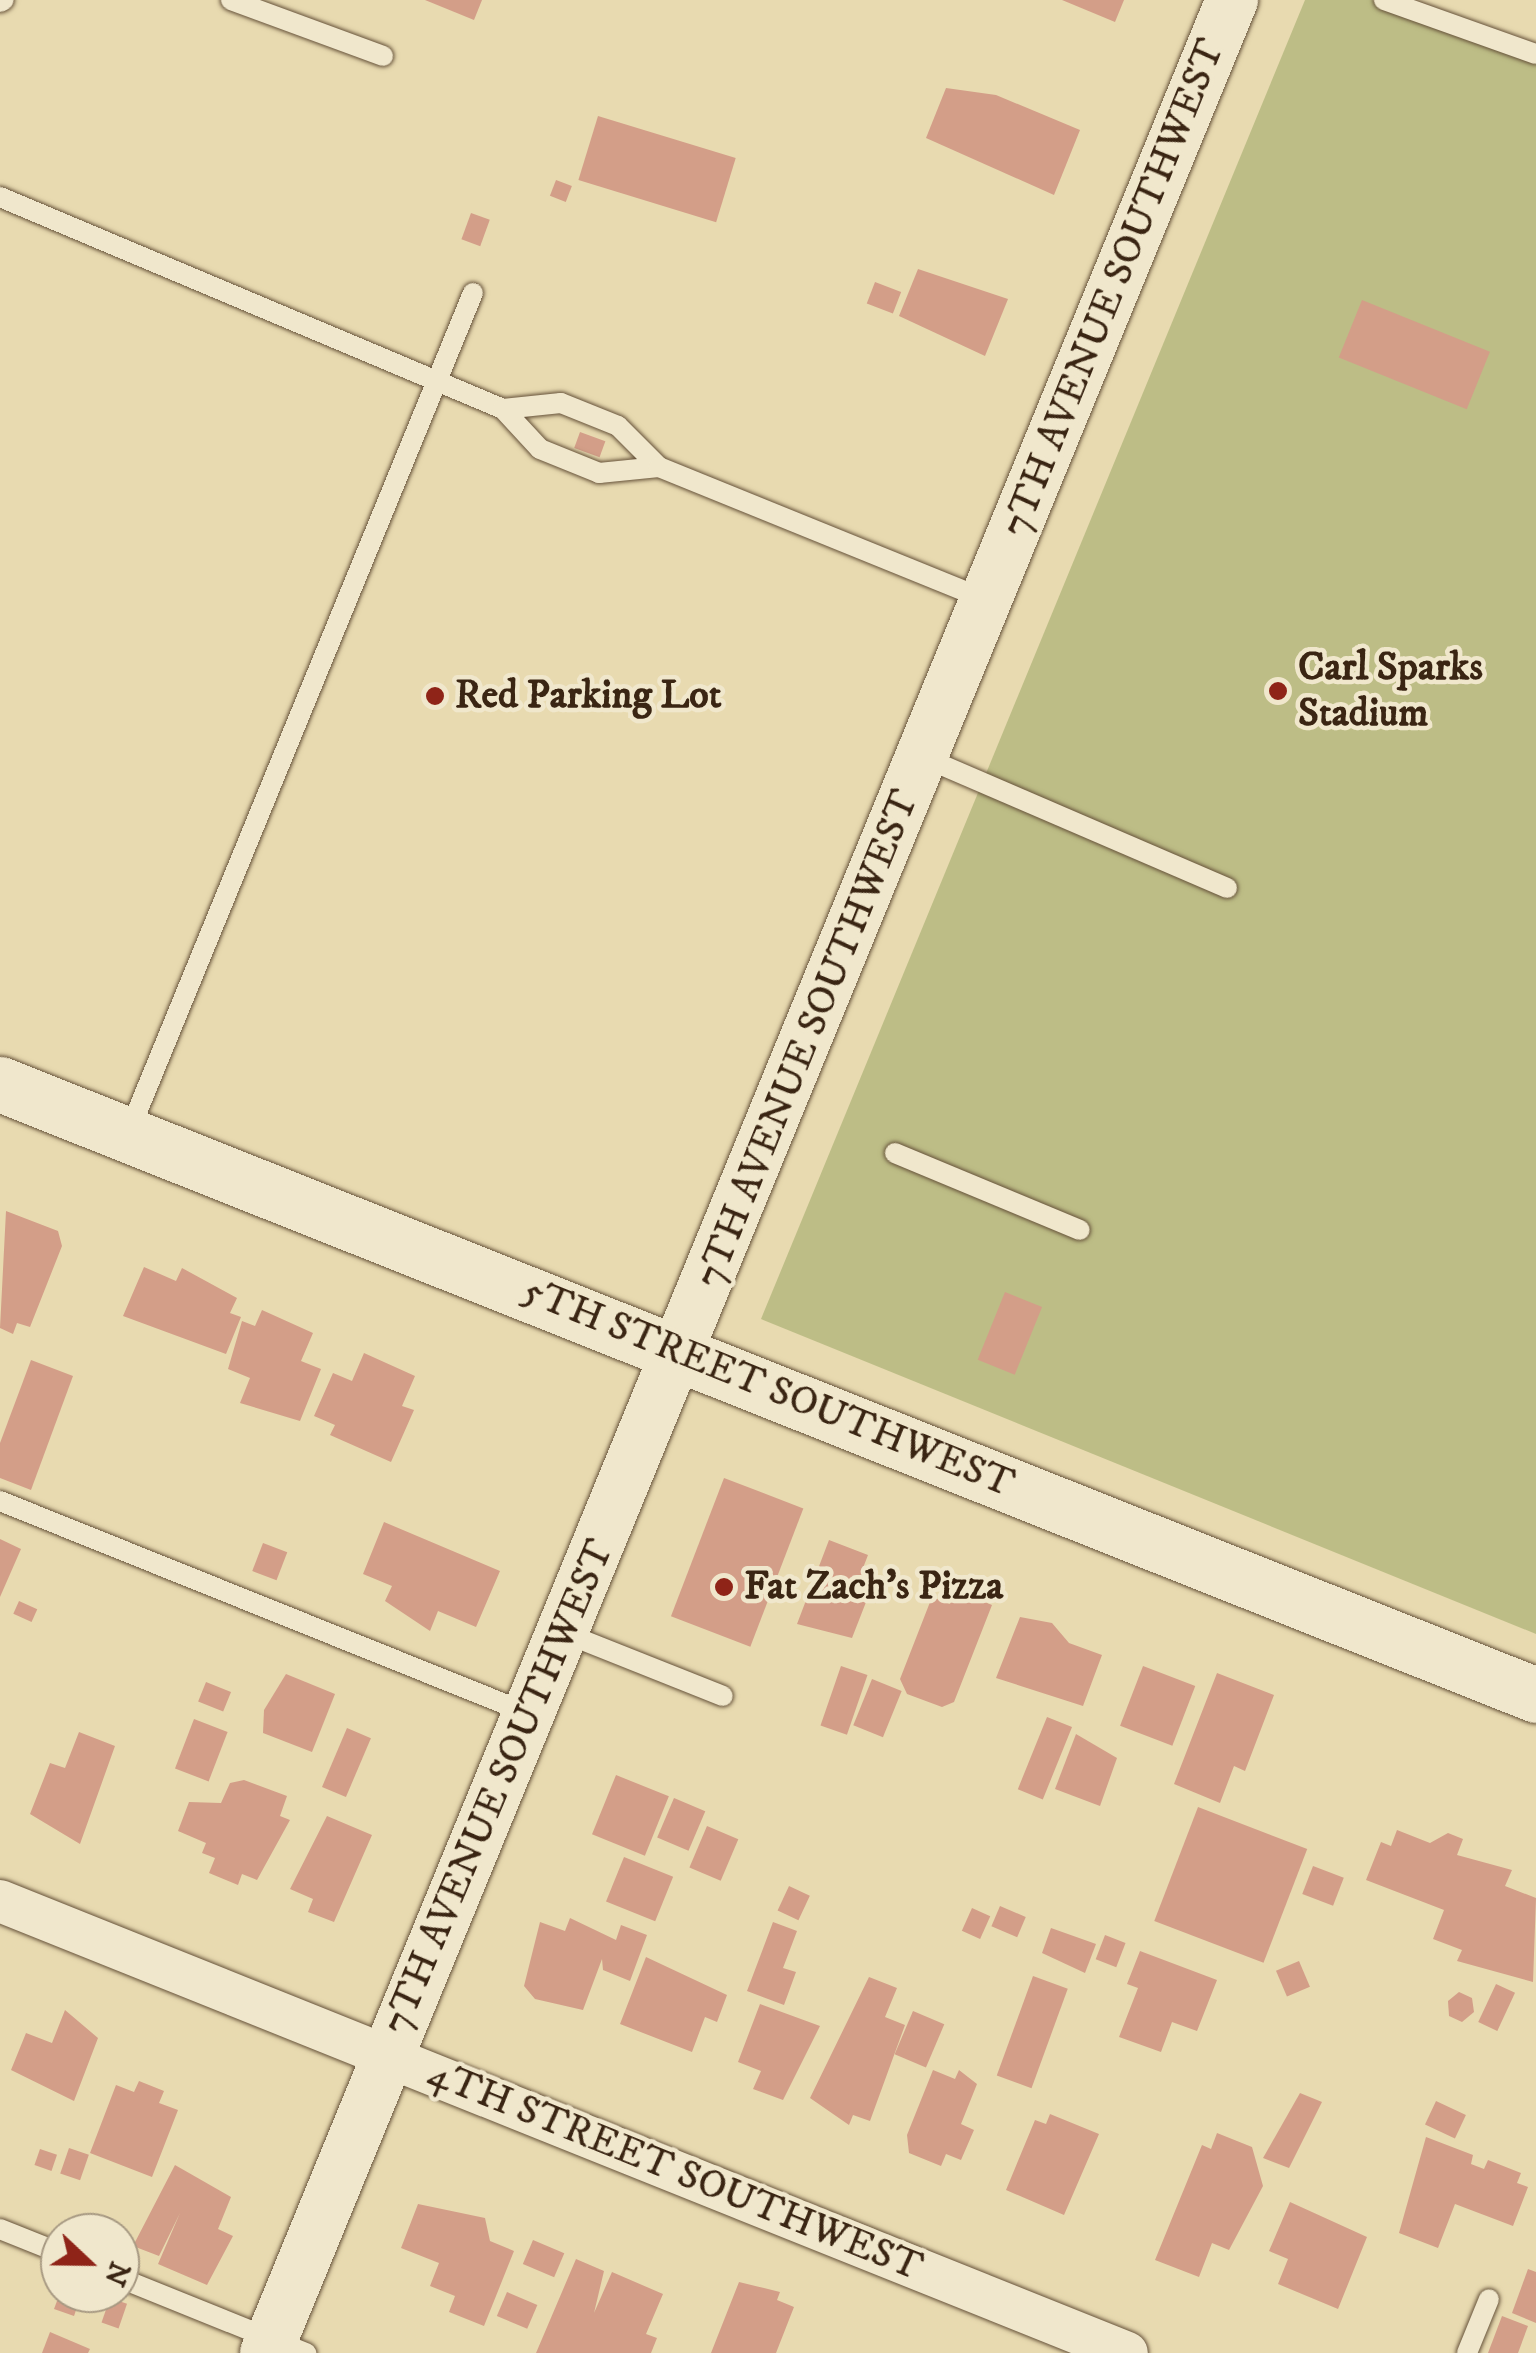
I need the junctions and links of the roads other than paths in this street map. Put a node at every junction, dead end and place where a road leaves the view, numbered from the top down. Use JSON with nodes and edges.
{"nodes":[{"id":1,"x":230,"y":0,"type":"edge"},
{"id":2,"x":1232,"y":0,"type":"edge"},
{"id":3,"x":1384,"y":0,"type":"edge"},
{"id":4,"x":271,"y":7,"type":"edge"},
{"id":5,"x":1536,"y":54,"type":"edge"},
{"id":6,"x":383,"y":56,"type":"dead end"},
{"id":7,"x":0,"y":196,"type":"edge"},
{"id":8,"x":472,"y":294,"type":"dead end"},
{"id":9,"x":436,"y":381,"type":"junction"},
{"id":10,"x":503,"y":409,"type":"junction"},
{"id":11,"x":659,"y":468,"type":"junction"},
{"id":12,"x":986,"y":600,"type":"junction"},
{"id":13,"x":921,"y":756,"type":"junction"},
{"id":14,"x":1227,"y":888,"type":"dead end"},
{"id":15,"x":0,"y":1084,"type":"edge"},
{"id":16,"x":128,"y":1134,"type":"junction"},
{"id":17,"x":895,"y":1153,"type":"dead end"},
{"id":18,"x":1080,"y":1230,"type":"dead end"},
{"id":19,"x":683,"y":1354,"type":"junction"},
{"id":20,"x":0,"y":1502,"type":"edge"},
{"id":21,"x":561,"y":1632,"type":"junction"},
{"id":22,"x":1536,"y":1695,"type":"edge"},
{"id":23,"x":723,"y":1696,"type":"dead end"},
{"id":24,"x":527,"y":1713,"type":"junction"},
{"id":25,"x":0,"y":1900,"type":"edge"},
{"id":26,"x":386,"y":2055,"type":"junction"},
{"id":27,"x":0,"y":2229,"type":"edge"},
{"id":28,"x":40,"y":2246,"type":"edge"},
{"id":29,"x":140,"y":2287,"type":"edge"},
{"id":30,"x":1489,"y":2299,"type":"dead end"},
{"id":31,"x":281,"y":2348,"type":"edge"},
{"id":32,"x":1118,"y":2351,"type":"edge"},
{"id":33,"x":1467,"y":2353,"type":"edge"}],
"edges":[{"from":1,"to":4,"type":"lane"},
{"from":2,"to":12,"type":"street","name":"7TH AVENUE SOUTHWEST"},
{"from":3,"to":5,"type":"lane"},
{"from":4,"to":6,"type":"lane"},
{"from":7,"to":9,"type":"lane"},
{"from":8,"to":9,"type":"lane"},
{"from":9,"to":10,"type":"lane"},
{"from":9,"to":16,"type":"lane"},
{"from":10,"to":11,"type":"lane"},
{"from":10,"to":11,"type":"lane"},
{"from":11,"to":12,"type":"lane"},
{"from":12,"to":13,"type":"street","name":"7TH AVENUE SOUTHWEST"},
{"from":13,"to":14,"type":"lane"},
{"from":13,"to":19,"type":"street","name":"7TH AVENUE SOUTHWEST"},
{"from":15,"to":16,"type":"main road","name":"5TH STREET SOUTHWEST"},
{"from":16,"to":19,"type":"main road","name":"5TH STREET SOUTHWEST"},
{"from":17,"to":18,"type":"lane"},
{"from":19,"to":21,"type":"street","name":"7TH AVENUE SOUTHWEST"},
{"from":19,"to":22,"type":"main road","name":"5TH STREET SOUTHWEST"},
{"from":20,"to":24,"type":"lane"},
{"from":21,"to":23,"type":"lane"},
{"from":21,"to":24,"type":"street","name":"7TH AVENUE SOUTHWEST"},
{"from":24,"to":26,"type":"street","name":"7TH AVENUE SOUTHWEST"},
{"from":25,"to":26,"type":"street","name":"4TH STREET SOUTHWEST"},
{"from":26,"to":31,"type":"street","name":"7TH AVENUE SOUTHWEST"},
{"from":26,"to":32,"type":"street","name":"4TH STREET SOUTHWEST"},
{"from":27,"to":28,"type":"lane"},
{"from":29,"to":31,"type":"lane"},
{"from":30,"to":33,"type":"lane"}]}
